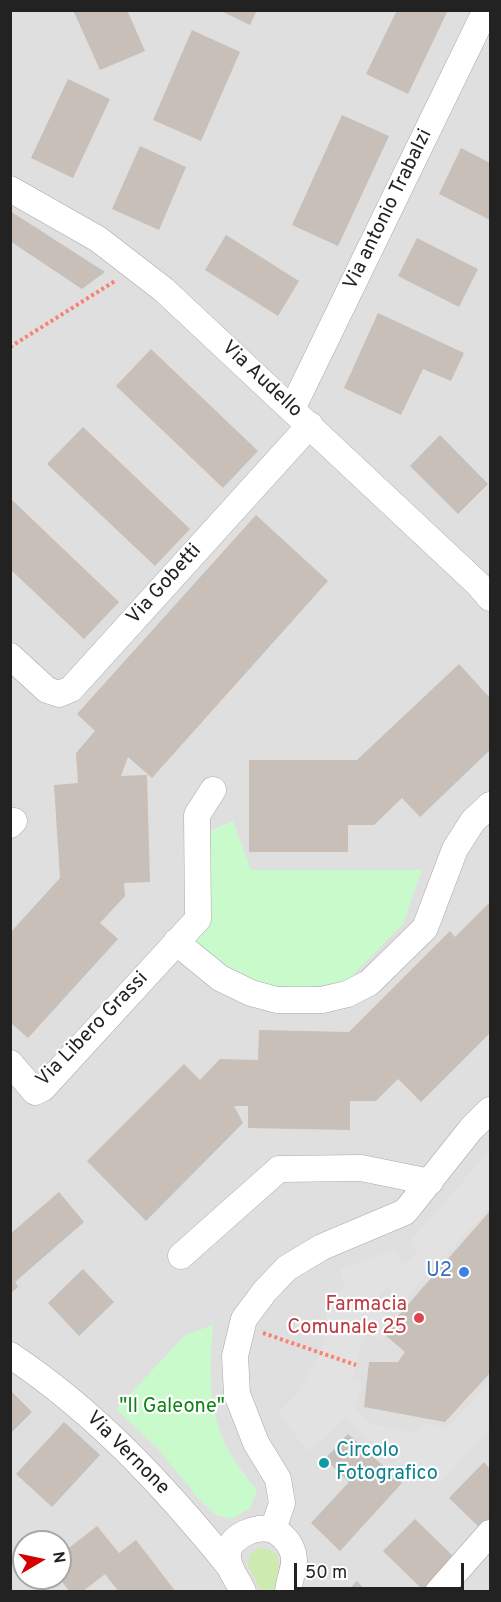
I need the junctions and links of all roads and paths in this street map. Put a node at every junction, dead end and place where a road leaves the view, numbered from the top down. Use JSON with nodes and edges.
{"nodes":[{"id":1,"x":486,"y":10,"type":"edge"},
{"id":2,"x":10,"y":189,"type":"edge"},
{"id":3,"x":136,"y":268,"type":"junction"},
{"id":4,"x":10,"y":347,"type":"edge"},
{"id":5,"x":301,"y":417,"type":"junction"},
{"id":6,"x":490,"y":598,"type":"edge"},
{"id":7,"x":10,"y":656,"type":"edge"},
{"id":8,"x":213,"y":790,"type":"dead end"},
{"id":9,"x":490,"y":804,"type":"edge"},
{"id":10,"x":176,"y":942,"type":"junction"},
{"id":11,"x":10,"y":1063,"type":"edge"},
{"id":12,"x":490,"y":1110,"type":"edge"},
{"id":13,"x":430,"y":1182,"type":"junction"},
{"id":14,"x":181,"y":1256,"type":"dead end"},
{"id":15,"x":242,"y":1326,"type":"junction"},
{"id":16,"x":10,"y":1355,"type":"edge"},
{"id":17,"x":356,"y":1365,"type":"dead end"},
{"id":18,"x":273,"y":1530,"type":"junction"},
{"id":19,"x":490,"y":1533,"type":"edge"},
{"id":20,"x":230,"y":1567,"type":"junction"},
{"id":21,"x":243,"y":1592,"type":"edge"},
{"id":22,"x":288,"y":1592,"type":"edge"},
{"id":23,"x":438,"y":1592,"type":"edge"}],
"edges":[{"from":1,"to":5,"type":"street","name":"Via antonio Trabalzi"},
{"from":2,"to":3,"type":"street","name":"Via Audello"},
{"from":3,"to":4,"type":"path"},
{"from":3,"to":5,"type":"street","name":"Via Audello"},
{"from":5,"to":6,"type":"street","name":"Via Audello"},
{"from":5,"to":7,"type":"street","name":"Via Gobetti"},
{"from":8,"to":10,"type":"street","name":"Via Libero Grassi"},
{"from":9,"to":10,"type":"street"},
{"from":10,"to":11,"type":"street","name":"Via Libero Grassi"},
{"from":12,"to":13,"type":"street"},
{"from":13,"to":14,"type":"street"},
{"from":13,"to":15,"type":"street"},
{"from":15,"to":17,"type":"path"},
{"from":15,"to":18,"type":"street"},
{"from":16,"to":20,"type":"street","name":"Via Vernone"},
{"from":18,"to":20,"type":"street"},
{"from":18,"to":22,"type":"street"},
{"from":19,"to":23,"type":"street"},
{"from":20,"to":21,"type":"street","name":"Via Vernone"}]}
